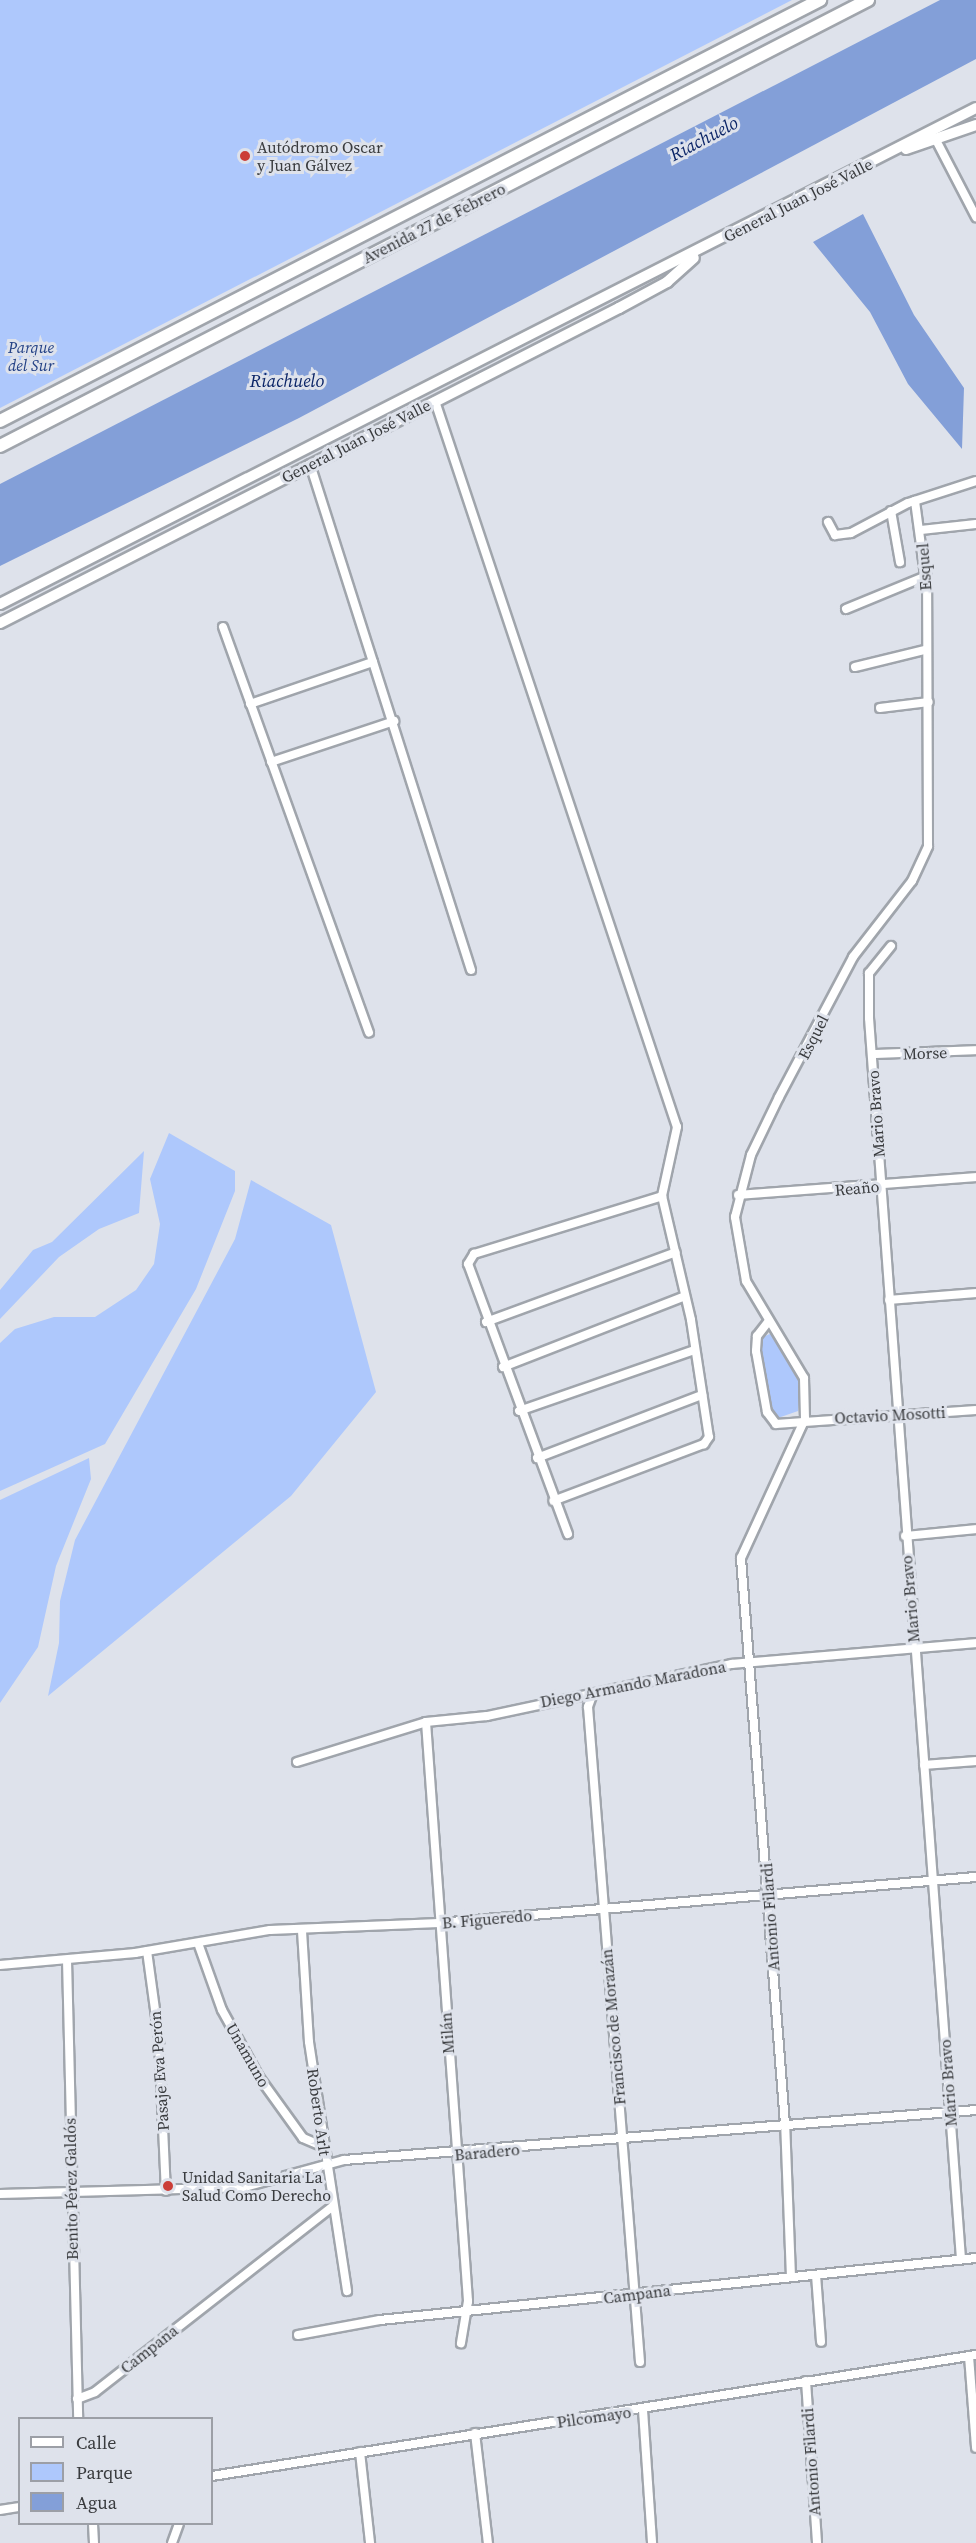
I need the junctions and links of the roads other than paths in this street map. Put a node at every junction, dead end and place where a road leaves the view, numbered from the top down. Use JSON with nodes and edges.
{"nodes":[{"id":1,"x":820,"y":0,"type":"edge"},
{"id":2,"x":868,"y":0,"type":"edge"},
{"id":3,"x":976,"y":108,"type":"edge"},
{"id":4,"x":976,"y":125,"type":"edge"},
{"id":5,"x":937,"y":142,"type":"junction"},
{"id":6,"x":891,"y":152,"type":"junction"},
{"id":7,"x":976,"y":218,"type":"edge"},
{"id":8,"x":705,"y":248,"type":"junction"},
{"id":9,"x":435,"y":401,"type":"junction"},
{"id":10,"x":0,"y":421,"type":"edge"},
{"id":11,"x":0,"y":446,"type":"edge"},
{"id":12,"x":310,"y":464,"type":"junction"},
{"id":13,"x":976,"y":481,"type":"edge"},
{"id":14,"x":915,"y":501,"type":"junction"},
{"id":15,"x":891,"y":511,"type":"junction"},
{"id":16,"x":828,"y":522,"type":"dead end"},
{"id":17,"x":976,"y":524,"type":"edge"},
{"id":18,"x":921,"y":530,"type":"junction"},
{"id":19,"x":900,"y":562,"type":"dead end"},
{"id":20,"x":926,"y":576,"type":"junction"},
{"id":21,"x":0,"y":604,"type":"edge"},
{"id":22,"x":846,"y":609,"type":"dead end"},
{"id":23,"x":0,"y":623,"type":"edge"},
{"id":24,"x":223,"y":627,"type":"dead end"},
{"id":25,"x":926,"y":650,"type":"junction"},
{"id":26,"x":373,"y":662,"type":"junction"},
{"id":27,"x":855,"y":667,"type":"dead end"},
{"id":28,"x":928,"y":702,"type":"junction"},
{"id":29,"x":250,"y":704,"type":"junction"},
{"id":30,"x":880,"y":708,"type":"dead end"},
{"id":31,"x":393,"y":721,"type":"junction"},
{"id":32,"x":271,"y":762,"type":"junction"},
{"id":33,"x":891,"y":946,"type":"dead end"},
{"id":34,"x":471,"y":970,"type":"dead end"},
{"id":35,"x":369,"y":1032,"type":"dead end"},
{"id":36,"x":976,"y":1050,"type":"edge"},
{"id":37,"x":873,"y":1054,"type":"junction"},
{"id":38,"x":976,"y":1177,"type":"edge"},
{"id":39,"x":881,"y":1185,"type":"junction"},
{"id":40,"x":738,"y":1195,"type":"junction"},
{"id":41,"x":662,"y":1196,"type":"junction"},
{"id":42,"x":676,"y":1252,"type":"junction"},
{"id":43,"x":976,"y":1293,"type":"edge"},
{"id":44,"x":685,"y":1296,"type":"junction"},
{"id":45,"x":889,"y":1300,"type":"junction"},
{"id":46,"x":486,"y":1322,"type":"junction"},
{"id":47,"x":768,"y":1322,"type":"junction"},
{"id":48,"x":694,"y":1350,"type":"junction"},
{"id":49,"x":503,"y":1367,"type":"junction"},
{"id":50,"x":702,"y":1395,"type":"junction"},
{"id":51,"x":976,"y":1410,"type":"edge"},
{"id":52,"x":519,"y":1411,"type":"junction"},
{"id":53,"x":896,"y":1415,"type":"junction"},
{"id":54,"x":805,"y":1419,"type":"junction"},
{"id":55,"x":537,"y":1458,"type":"junction"},
{"id":56,"x":553,"y":1500,"type":"junction"},
{"id":57,"x":976,"y":1529,"type":"edge"},
{"id":58,"x":568,"y":1534,"type":"dead end"},
{"id":59,"x":905,"y":1536,"type":"junction"},
{"id":60,"x":741,"y":1558,"type":"joint"},
{"id":61,"x":976,"y":1644,"type":"edge"},
{"id":62,"x":914,"y":1649,"type":"junction"},
{"id":63,"x":750,"y":1662,"type":"junction"},
{"id":64,"x":593,"y":1693,"type":"junction"},
{"id":65,"x":426,"y":1722,"type":"junction"},
{"id":66,"x":976,"y":1761,"type":"edge"},
{"id":67,"x":297,"y":1762,"type":"dead end"},
{"id":68,"x":924,"y":1765,"type":"junction"},
{"id":69,"x":976,"y":1877,"type":"edge"},
{"id":70,"x":932,"y":1882,"type":"junction"},
{"id":71,"x":768,"y":1895,"type":"junction"},
{"id":72,"x":604,"y":1909,"type":"junction"},
{"id":73,"x":439,"y":1923,"type":"junction"},
{"id":74,"x":302,"y":1931,"type":"junction"},
{"id":75,"x":198,"y":1942,"type":"junction"},
{"id":76,"x":147,"y":1951,"type":"junction"},
{"id":77,"x":67,"y":1960,"type":"junction"},
{"id":78,"x":0,"y":1965,"type":"edge"},
{"id":79,"x":976,"y":2110,"type":"edge"},
{"id":80,"x":950,"y":2112,"type":"junction"},
{"id":81,"x":785,"y":2124,"type":"junction"},
{"id":82,"x":622,"y":2139,"type":"junction"},
{"id":83,"x":324,"y":2147,"type":"junction"},
{"id":84,"x":456,"y":2156,"type":"junction"},
{"id":85,"x":326,"y":2166,"type":"junction"},
{"id":86,"x":166,"y":2191,"type":"junction"},
{"id":87,"x":73,"y":2192,"type":"junction"},
{"id":88,"x":0,"y":2194,"type":"edge"},
{"id":89,"x":333,"y":2206,"type":"junction"},
{"id":90,"x":976,"y":2258,"type":"edge"},
{"id":91,"x":961,"y":2259,"type":"junction"},
{"id":92,"x":816,"y":2275,"type":"junction"},
{"id":93,"x":791,"y":2277,"type":"junction"},
{"id":94,"x":347,"y":2291,"type":"dead end"},
{"id":95,"x":634,"y":2294,"type":"junction"},
{"id":96,"x":467,"y":2311,"type":"junction"},
{"id":97,"x":298,"y":2335,"type":"dead end"},
{"id":98,"x":821,"y":2342,"type":"dead end"},
{"id":99,"x":460,"y":2343,"type":"dead end"},
{"id":100,"x":972,"y":2356,"type":"edge"},
{"id":101,"x":640,"y":2362,"type":"dead end"},
{"id":102,"x":806,"y":2381,"type":"junction"},
{"id":103,"x":77,"y":2399,"type":"junction"},
{"id":104,"x":643,"y":2410,"type":"junction"},
{"id":105,"x":78,"y":2417,"type":"edge"},
{"id":106,"x":475,"y":2433,"type":"junction"},
{"id":107,"x":976,"y":2448,"type":"edge"},
{"id":108,"x":360,"y":2452,"type":"junction"},
{"id":109,"x":213,"y":2476,"type":"edge"},
{"id":110,"x":18,"y":2507,"type":"edge"},
{"id":111,"x":0,"y":2510,"type":"edge"},
{"id":112,"x":93,"y":2525,"type":"edge"},
{"id":113,"x":178,"y":2525,"type":"edge"},
{"id":114,"x":94,"y":2543,"type":"edge"},
{"id":115,"x":172,"y":2543,"type":"edge"},
{"id":116,"x":370,"y":2543,"type":"edge"},
{"id":117,"x":488,"y":2543,"type":"edge"},
{"id":118,"x":652,"y":2543,"type":"edge"},
{"id":119,"x":817,"y":2543,"type":"edge"}],
"edges":[{"from":1,"to":10,"type":"main road","name":"Avenida 27 de Febrero"},
{"from":2,"to":11,"type":"main road","name":"Avenida 27 de Febrero"},
{"from":3,"to":6,"type":"main road","name":"General Juan José Valle"},
{"from":4,"to":5,"type":"main road","name":"General Juan José Valle"},
{"from":5,"to":6,"type":"main road","name":"General Juan José Valle"},
{"from":5,"to":7,"type":"street"},
{"from":6,"to":8,"type":"main road","name":"General Juan José Valle"},
{"from":8,"to":9,"type":"main road","name":"General Juan José Valle"},
{"from":8,"to":21,"type":"main road","name":"General Juan José Valle"},
{"from":9,"to":12,"type":"main road","name":"General Juan José Valle"},
{"from":9,"to":41,"type":"street"},
{"from":12,"to":23,"type":"main road","name":"General Juan José Valle"},
{"from":12,"to":26,"type":"street"},
{"from":13,"to":14,"type":"street"},
{"from":14,"to":15,"type":"street"},
{"from":14,"to":18,"type":"street","name":"Esquel"},
{"from":15,"to":16,"type":"street"},
{"from":15,"to":19,"type":"street"},
{"from":17,"to":18,"type":"street"},
{"from":18,"to":20,"type":"street","name":"Esquel"},
{"from":20,"to":22,"type":"street"},
{"from":20,"to":25,"type":"street","name":"Esquel"},
{"from":24,"to":29,"type":"street"},
{"from":25,"to":27,"type":"street"},
{"from":25,"to":28,"type":"street","name":"Esquel"},
{"from":26,"to":29,"type":"street"},
{"from":26,"to":31,"type":"street"},
{"from":28,"to":30,"type":"street"},
{"from":28,"to":40,"type":"street","name":"Esquel"},
{"from":29,"to":32,"type":"street"},
{"from":31,"to":32,"type":"street"},
{"from":31,"to":34,"type":"street"},
{"from":32,"to":35,"type":"street"},
{"from":33,"to":37,"type":"street","name":"Mario Bravo"},
{"from":36,"to":37,"type":"street","name":"Morse"},
{"from":37,"to":39,"type":"street","name":"Mario Bravo"},
{"from":38,"to":39,"type":"street","name":"Reaño"},
{"from":39,"to":40,"type":"street","name":"Reaño"},
{"from":39,"to":45,"type":"street","name":"Mario Bravo"},
{"from":40,"to":47,"type":"street","name":"Esquel"},
{"from":41,"to":42,"type":"street"},
{"from":41,"to":46,"type":"street"},
{"from":42,"to":44,"type":"street"},
{"from":42,"to":46,"type":"street"},
{"from":43,"to":45,"type":"street"},
{"from":44,"to":48,"type":"street"},
{"from":44,"to":49,"type":"street"},
{"from":45,"to":53,"type":"street","name":"Mario Bravo"},
{"from":46,"to":49,"type":"street"},
{"from":47,"to":54,"type":"street","name":"Esquel"},
{"from":47,"to":54,"type":"street","name":"Octavio Mosotti"},
{"from":48,"to":50,"type":"street"},
{"from":48,"to":52,"type":"street"},
{"from":49,"to":52,"type":"street"},
{"from":50,"to":55,"type":"street"},
{"from":50,"to":56,"type":"street"},
{"from":51,"to":53,"type":"street","name":"Octavio Mosotti"},
{"from":52,"to":55,"type":"street"},
{"from":53,"to":54,"type":"street","name":"Octavio Mosotti"},
{"from":53,"to":59,"type":"street","name":"Mario Bravo"},
{"from":54,"to":60,"type":"street","name":"Esquel"},
{"from":55,"to":56,"type":"street"},
{"from":56,"to":58,"type":"street"},
{"from":57,"to":59,"type":"street"},
{"from":59,"to":62,"type":"street","name":"Mario Bravo"},
{"from":60,"to":63,"type":"street","name":"Antonio Filardi"},
{"from":61,"to":62,"type":"street","name":"Diego Armando Maradona"},
{"from":62,"to":63,"type":"street","name":"Diego Armando Maradona"},
{"from":62,"to":68,"type":"street","name":"Mario Bravo"},
{"from":63,"to":64,"type":"street","name":"Diego Armando Maradona"},
{"from":63,"to":71,"type":"street","name":"Antonio Filardi"},
{"from":64,"to":65,"type":"street","name":"Diego Armando Maradona"},
{"from":64,"to":72,"type":"street","name":"Francisco de Morazán"},
{"from":65,"to":67,"type":"street","name":"Diego Armando Maradona"},
{"from":65,"to":73,"type":"street","name":"Milán"},
{"from":66,"to":68,"type":"street"},
{"from":68,"to":70,"type":"street","name":"Mario Bravo"},
{"from":69,"to":70,"type":"street","name":"B. Figueredo"},
{"from":70,"to":71,"type":"street","name":"B. Figueredo"},
{"from":70,"to":80,"type":"street","name":"Mario Bravo"},
{"from":71,"to":72,"type":"street","name":"B. Figueredo"},
{"from":71,"to":81,"type":"street","name":"Antonio Filardi"},
{"from":72,"to":73,"type":"street","name":"B. Figueredo"},
{"from":72,"to":82,"type":"street","name":"Francisco de Morazán"},
{"from":73,"to":74,"type":"street","name":"B. Figueredo"},
{"from":73,"to":84,"type":"street","name":"Milán"},
{"from":74,"to":75,"type":"street","name":"B. Figueredo"},
{"from":74,"to":83,"type":"street","name":"Roberto Arlt"},
{"from":75,"to":76,"type":"street","name":"B. Figueredo"},
{"from":75,"to":83,"type":"street","name":"Unamuno"},
{"from":76,"to":77,"type":"street","name":"B. Figueredo"},
{"from":76,"to":86,"type":"street","name":"Pasaje Eva Perón"},
{"from":77,"to":78,"type":"street","name":"B. Figueredo"},
{"from":77,"to":87,"type":"street","name":"Benito Pérez Galdós"},
{"from":79,"to":80,"type":"street","name":"Baradero"},
{"from":80,"to":81,"type":"street","name":"Baradero"},
{"from":80,"to":91,"type":"street","name":"Mario Bravo"},
{"from":81,"to":82,"type":"street","name":"Baradero"},
{"from":81,"to":93,"type":"street","name":"Antonio Filardi"},
{"from":82,"to":84,"type":"street","name":"Baradero"},
{"from":82,"to":95,"type":"street","name":"Francisco de Morazán"},
{"from":83,"to":85,"type":"street","name":"Roberto Arlt"},
{"from":84,"to":85,"type":"street","name":"Baradero"},
{"from":84,"to":96,"type":"street","name":"Milán"},
{"from":85,"to":86,"type":"street","name":"Baradero"},
{"from":85,"to":89,"type":"street","name":"Roberto Arlt"},
{"from":86,"to":87,"type":"street","name":"Baradero"},
{"from":87,"to":88,"type":"street","name":"Baradero"},
{"from":87,"to":103,"type":"street","name":"Benito Pérez Galdós"},
{"from":89,"to":94,"type":"street","name":"Roberto Arlt"},
{"from":89,"to":103,"type":"street","name":"Campana"},
{"from":90,"to":91,"type":"street","name":"Campana"},
{"from":91,"to":92,"type":"street","name":"Campana"},
{"from":92,"to":93,"type":"street","name":"Campana"},
{"from":92,"to":98,"type":"street"},
{"from":93,"to":95,"type":"street","name":"Campana"},
{"from":95,"to":96,"type":"street","name":"Campana"},
{"from":95,"to":101,"type":"street","name":"Francisco de Morazán"},
{"from":96,"to":97,"type":"street","name":"Campana"},
{"from":96,"to":99,"type":"street","name":"Milán"},
{"from":100,"to":102,"type":"street","name":"Pilcomayo"},
{"from":100,"to":107,"type":"street"},
{"from":102,"to":104,"type":"street","name":"Pilcomayo"},
{"from":102,"to":119,"type":"street","name":"Antonio Filardi"},
{"from":103,"to":105,"type":"street","name":"Benito Pérez Galdós"},
{"from":104,"to":106,"type":"street","name":"Pilcomayo"},
{"from":104,"to":118,"type":"street"},
{"from":106,"to":108,"type":"street","name":"Pilcomayo"},
{"from":106,"to":117,"type":"street"},
{"from":108,"to":109,"type":"street","name":"Pilcomayo"},
{"from":108,"to":116,"type":"street"},
{"from":110,"to":111,"type":"street"},
{"from":112,"to":114,"type":"street"},
{"from":113,"to":115,"type":"street"}]}
